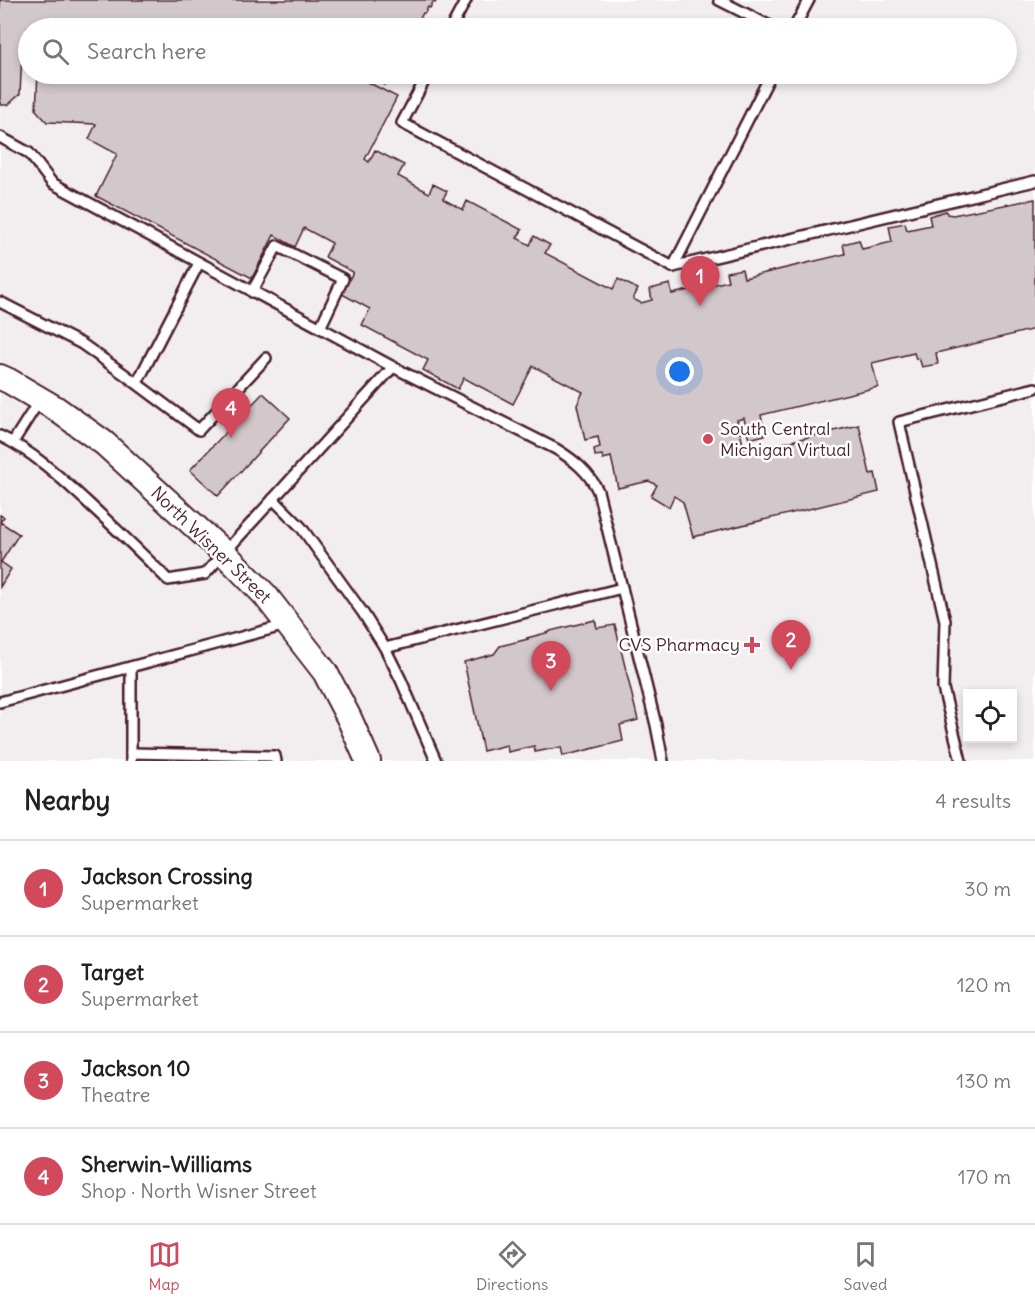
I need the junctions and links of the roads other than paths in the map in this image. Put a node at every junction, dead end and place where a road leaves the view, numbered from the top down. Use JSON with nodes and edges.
{"nodes":[{"id":1,"x":466,"y":0,"type":"edge"},
{"id":2,"x":719,"y":0,"type":"edge"},
{"id":3,"x":809,"y":0,"type":"edge"},
{"id":4,"x":456,"y":18,"type":"edge"},
{"id":5,"x":754,"y":18,"type":"edge"},
{"id":6,"x":799,"y":18,"type":"edge"},
{"id":7,"x":423,"y":84,"type":"edge"},
{"id":8,"x":766,"y":84,"type":"edge"},
{"id":9,"x":0,"y":137,"type":"edge"},
{"id":10,"x":1035,"y":181,"type":"edge"},
{"id":11,"x":199,"y":263,"type":"junction"},
{"id":12,"x":673,"y":267,"type":"junction"},
{"id":13,"x":252,"y":292,"type":"junction"},
{"id":14,"x":0,"y":302,"type":"edge"},
{"id":15,"x":320,"y":328,"type":"junction"},
{"id":16,"x":266,"y":358,"type":"dead end"},
{"id":17,"x":393,"y":367,"type":"junction"},
{"id":18,"x":0,"y":377,"type":"edge"},
{"id":19,"x":137,"y":383,"type":"junction"},
{"id":20,"x":1035,"y":388,"type":"edge"},
{"id":21,"x":41,"y":399,"type":"junction"},
{"id":22,"x":0,"y":436,"type":"edge"},
{"id":23,"x":13,"y":442,"type":"junction"},
{"id":24,"x":273,"y":500,"type":"junction"},
{"id":25,"x":224,"y":553,"type":"junction"},
{"id":26,"x":622,"y":588,"type":"junction"},
{"id":27,"x":288,"y":625,"type":"junction"},
{"id":28,"x":385,"y":648,"type":"junction"},
{"id":29,"x":131,"y":667,"type":"junction"},
{"id":30,"x":0,"y":702,"type":"edge"},
{"id":31,"x":131,"y":757,"type":"edge"},
{"id":32,"x":276,"y":761,"type":"edge"},
{"id":33,"x":368,"y":761,"type":"edge"},
{"id":34,"x":436,"y":761,"type":"edge"},
{"id":35,"x":663,"y":761,"type":"edge"},
{"id":36,"x":961,"y":761,"type":"edge"}],
"edges":[{"from":1,"to":4,"type":"lane"},
{"from":2,"to":5,"type":"lane"},
{"from":3,"to":6,"type":"lane"},
{"from":7,"to":12,"type":"lane"},
{"from":8,"to":12,"type":"lane"},
{"from":9,"to":11,"type":"lane"},
{"from":10,"to":12,"type":"lane"},
{"from":11,"to":13,"type":"lane"},
{"from":11,"to":19,"type":"lane"},
{"from":13,"to":15,"type":"lane"},
{"from":13,"to":15,"type":"lane"},
{"from":14,"to":19,"type":"lane"},
{"from":15,"to":17,"type":"lane"},
{"from":16,"to":19,"type":"lane"},
{"from":17,"to":24,"type":"lane"},
{"from":17,"to":26,"type":"lane"},
{"from":18,"to":21,"type":"street","name":"North Wisner Street"},
{"from":20,"to":36,"type":"lane"},
{"from":21,"to":23,"type":"lane"},
{"from":21,"to":25,"type":"street","name":"North Wisner Street"},
{"from":22,"to":23,"type":"lane"},
{"from":23,"to":25,"type":"lane"},
{"from":24,"to":25,"type":"lane"},
{"from":24,"to":28,"type":"lane"},
{"from":25,"to":27,"type":"street","name":"North Wisner Street"},
{"from":26,"to":28,"type":"lane"},
{"from":26,"to":35,"type":"lane"},
{"from":27,"to":29,"type":"lane"},
{"from":27,"to":33,"type":"street","name":"North Wisner Street"},
{"from":28,"to":34,"type":"lane"},
{"from":29,"to":30,"type":"lane"},
{"from":29,"to":31,"type":"lane"},
{"from":31,"to":32,"type":"lane"}]}
